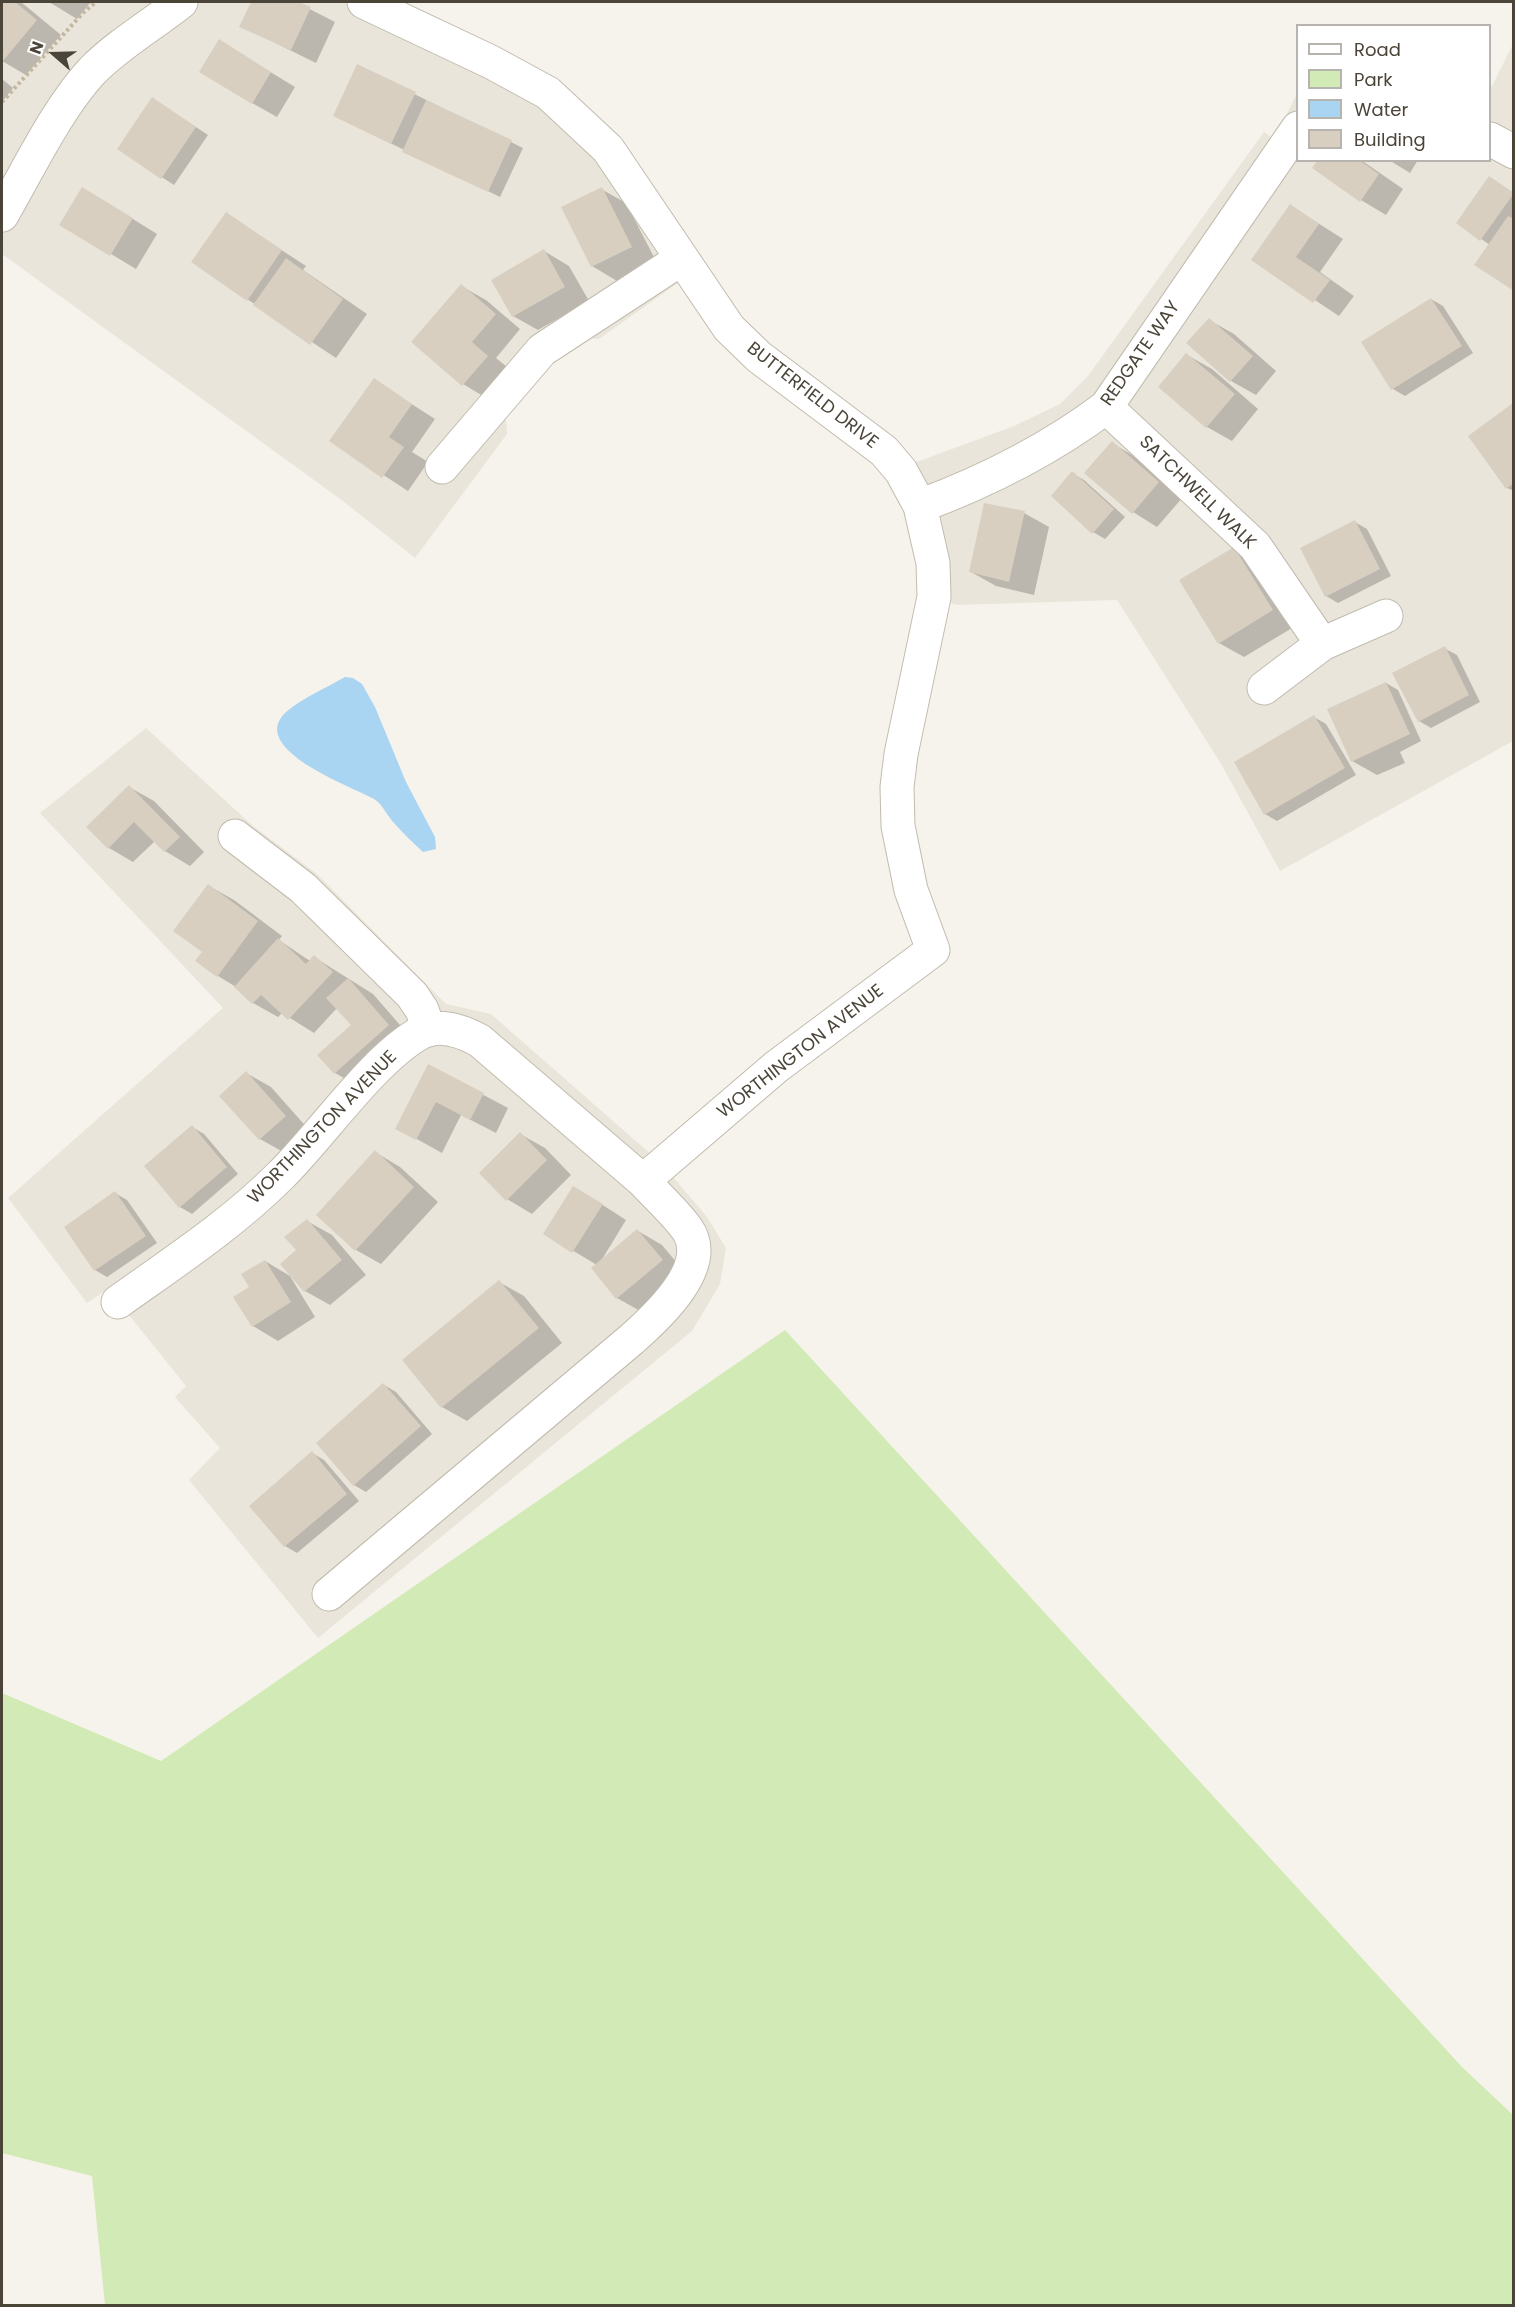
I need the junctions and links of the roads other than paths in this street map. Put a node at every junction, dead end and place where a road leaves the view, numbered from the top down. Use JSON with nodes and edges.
{"nodes":[{"id":1,"x":181,"y":2,"type":"edge"},
{"id":2,"x":364,"y":2,"type":"edge"},
{"id":3,"x":1296,"y":131,"type":"edge"},
{"id":4,"x":1491,"y":140,"type":"edge"},
{"id":5,"x":1514,"y":152,"type":"edge"},
{"id":6,"x":7,"y":194,"type":"edge"},
{"id":7,"x":681,"y":259,"type":"junction"},
{"id":8,"x":1106,"y":407,"type":"junction"},
{"id":9,"x":442,"y":467,"type":"dead end"},
{"id":10,"x":920,"y":506,"type":"junction"},
{"id":11,"x":1386,"y":616,"type":"dead end"},
{"id":12,"x":1322,"y":644,"type":"junction"},
{"id":13,"x":1264,"y":688,"type":"dead end"},
{"id":14,"x":235,"y":836,"type":"dead end"},
{"id":15,"x":933,"y":950,"type":"joint"},
{"id":16,"x":429,"y":1030,"type":"junction"},
{"id":17,"x":643,"y":1181,"type":"junction"},
{"id":18,"x":118,"y":1302,"type":"dead end"},
{"id":19,"x":329,"y":1594,"type":"dead end"}],
"edges":[{"from":1,"to":6,"type":"street"},
{"from":2,"to":7,"type":"street","name":"BUTTERFIELD DRIVE"},
{"from":3,"to":8,"type":"street","name":"REDGATE WAY"},
{"from":4,"to":5,"type":"street"},
{"from":7,"to":9,"type":"street"},
{"from":7,"to":10,"type":"street","name":"BUTTERFIELD DRIVE"},
{"from":8,"to":10,"type":"street","name":"REDGATE WAY"},
{"from":8,"to":12,"type":"street","name":"SATCHWELL WALK"},
{"from":10,"to":15,"type":"street","name":"BUTTERFIELD DRIVE"},
{"from":11,"to":12,"type":"street"},
{"from":12,"to":13,"type":"street"},
{"from":14,"to":16,"type":"street"},
{"from":15,"to":17,"type":"street","name":"WORTHINGTON AVENUE"},
{"from":16,"to":17,"type":"street"},
{"from":16,"to":18,"type":"street","name":"WORTHINGTON AVENUE"},
{"from":17,"to":19,"type":"street"}]}
